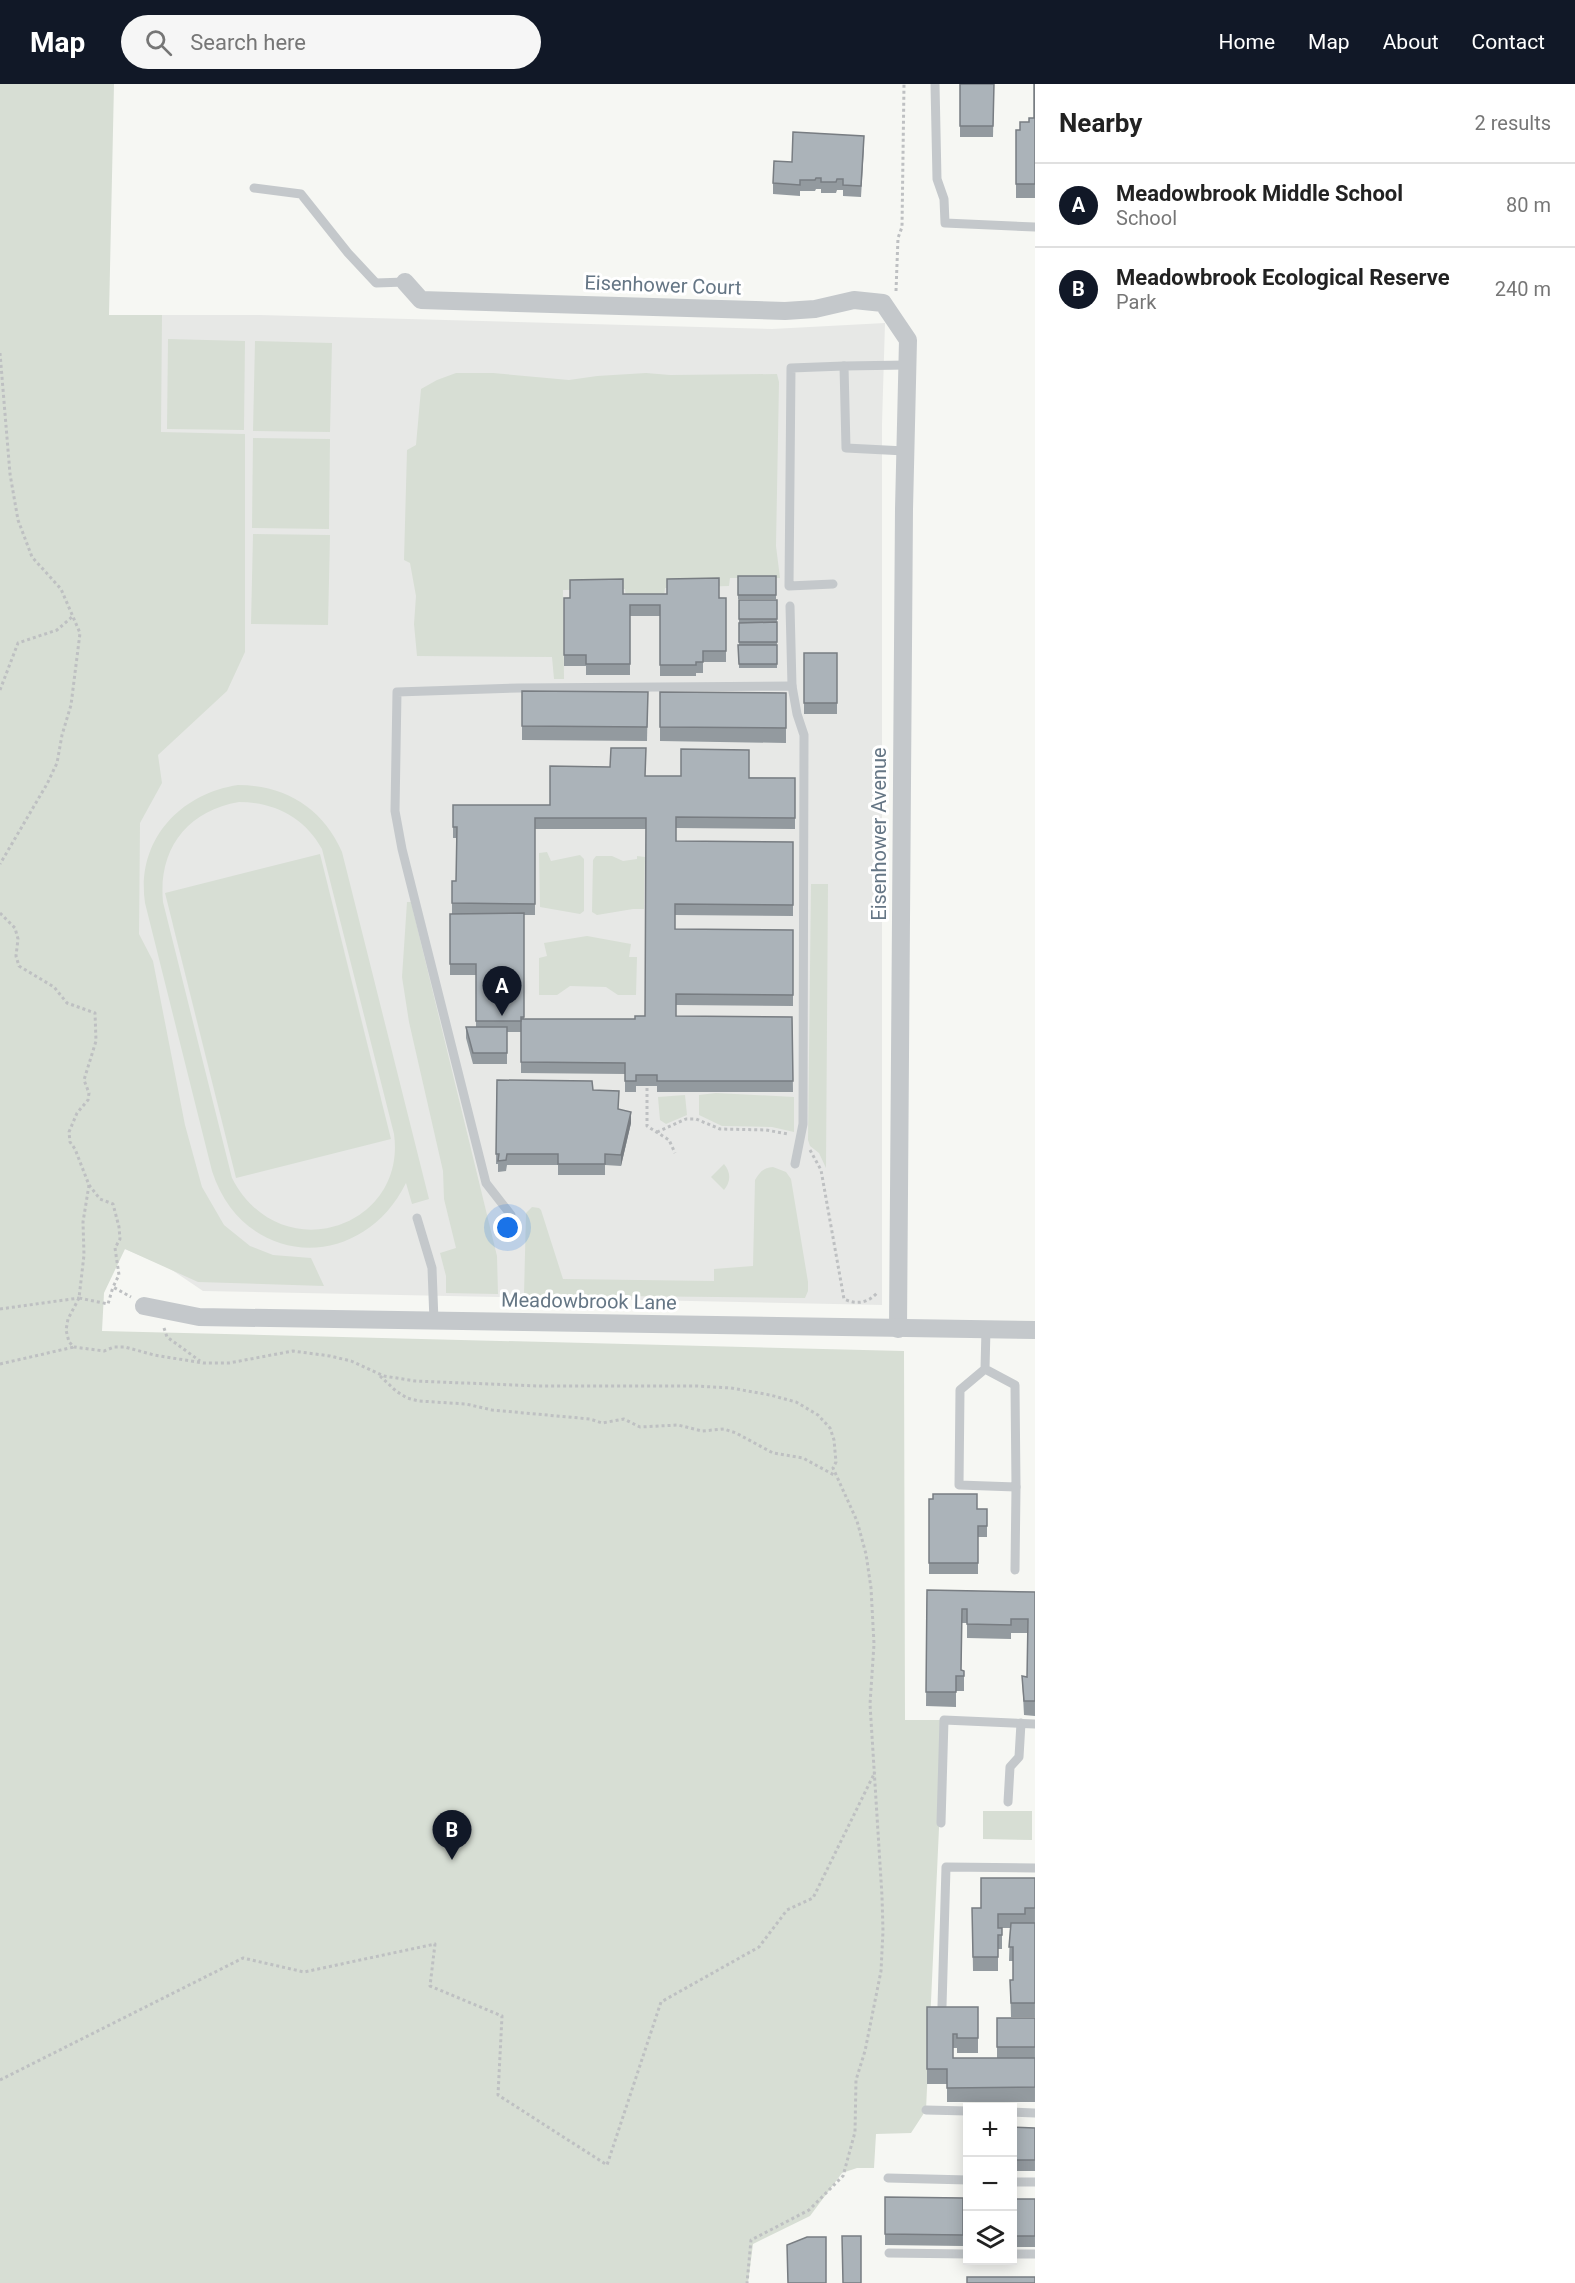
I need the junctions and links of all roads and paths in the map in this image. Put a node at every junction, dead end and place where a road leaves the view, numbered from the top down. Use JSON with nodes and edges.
{"nodes":[{"id":1,"x":904,"y":84,"type":"edge"},
{"id":2,"x":935,"y":84,"type":"edge"},
{"id":3,"x":254,"y":188,"type":"dead end"},
{"id":4,"x":1035,"y":227,"type":"edge"},
{"id":5,"x":405,"y":282,"type":"joint"},
{"id":6,"x":889,"y":311,"type":"junction"},
{"id":7,"x":0,"y":353,"type":"edge"},
{"id":8,"x":908,"y":365,"type":"junction"},
{"id":9,"x":844,"y":366,"type":"junction"},
{"id":10,"x":905,"y":451,"type":"junction"},
{"id":11,"x":833,"y":584,"type":"dead end"},
{"id":12,"x":790,"y":606,"type":"dead end"},
{"id":13,"x":73,"y":616,"type":"junction"},
{"id":14,"x":792,"y":686,"type":"junction"},
{"id":15,"x":0,"y":690,"type":"edge"},
{"id":16,"x":0,"y":864,"type":"edge"},
{"id":17,"x":0,"y":913,"type":"edge"},
{"id":18,"x":648,"y":1075,"type":"edge"},
{"id":19,"x":657,"y":1132,"type":"junction"},
{"id":20,"x":800,"y":1140,"type":"junction"},
{"id":21,"x":675,"y":1153,"type":"dead end"},
{"id":22,"x":795,"y":1164,"type":"dead end"},
{"id":23,"x":89,"y":1185,"type":"junction"},
{"id":24,"x":511,"y":1215,"type":"dead end"},
{"id":25,"x":417,"y":1218,"type":"dead end"},
{"id":26,"x":113,"y":1287,"type":"junction"},
{"id":27,"x":877,"y":1293,"type":"dead end"},
{"id":28,"x":79,"y":1299,"type":"junction"},
{"id":29,"x":146,"y":1306,"type":"joint"},
{"id":30,"x":0,"y":1309,"type":"edge"},
{"id":31,"x":434,"y":1321,"type":"junction"},
{"id":32,"x":898,"y":1329,"type":"junction"},
{"id":33,"x":986,"y":1329,"type":"junction"},
{"id":34,"x":1035,"y":1330,"type":"edge"},
{"id":35,"x":167,"y":1337,"type":"dead end"},
{"id":36,"x":74,"y":1347,"type":"junction"},
{"id":37,"x":202,"y":1363,"type":"junction"},
{"id":38,"x":0,"y":1364,"type":"edge"},
{"id":39,"x":985,"y":1369,"type":"junction"},
{"id":40,"x":378,"y":1374,"type":"junction"},
{"id":41,"x":836,"y":1476,"type":"junction"},
{"id":42,"x":1016,"y":1487,"type":"junction"},
{"id":43,"x":1015,"y":1570,"type":"dead end"},
{"id":44,"x":1021,"y":1723,"type":"junction"},
{"id":45,"x":1035,"y":1724,"type":"edge"},
{"id":46,"x":875,"y":1772,"type":"junction"},
{"id":47,"x":1008,"y":1802,"type":"dead end"},
{"id":48,"x":941,"y":1823,"type":"dead end"},
{"id":49,"x":1035,"y":1868,"type":"edge"},
{"id":50,"x":942,"y":2006,"type":"edge"},
{"id":51,"x":0,"y":2080,"type":"edge"},
{"id":52,"x":926,"y":2110,"type":"dead end"},
{"id":53,"x":963,"y":2111,"type":"edge"},
{"id":54,"x":1017,"y":2112,"type":"edge"},
{"id":55,"x":1035,"y":2113,"type":"edge"},
{"id":56,"x":888,"y":2178,"type":"dead end"},
{"id":57,"x":963,"y":2181,"type":"edge"},
{"id":58,"x":1017,"y":2182,"type":"edge"},
{"id":59,"x":1035,"y":2182,"type":"edge"},
{"id":60,"x":889,"y":2253,"type":"dead end"},
{"id":61,"x":963,"y":2254,"type":"edge"},
{"id":62,"x":1017,"y":2254,"type":"edge"},
{"id":63,"x":1035,"y":2254,"type":"edge"},
{"id":64,"x":747,"y":2283,"type":"edge"}],
"edges":[{"from":1,"to":6,"type":"path"},
{"from":2,"to":4,"type":"lane"},
{"from":3,"to":5,"type":"lane"},
{"from":5,"to":6,"type":"street","name":"Eisenhower Court"},
{"from":6,"to":8,"type":"street","name":"Eisenhower Avenue"},
{"from":7,"to":13,"type":"path"},
{"from":8,"to":9,"type":"lane"},
{"from":8,"to":10,"type":"street","name":"Eisenhower Avenue"},
{"from":9,"to":10,"type":"lane"},
{"from":9,"to":11,"type":"lane"},
{"from":10,"to":32,"type":"street","name":"Eisenhower Avenue"},
{"from":12,"to":14,"type":"lane"},
{"from":13,"to":15,"type":"path"},
{"from":13,"to":16,"type":"path"},
{"from":14,"to":20,"type":"lane"},
{"from":14,"to":24,"type":"lane"},
{"from":17,"to":23,"type":"path"},
{"from":18,"to":19,"type":"path"},
{"from":19,"to":20,"type":"path"},
{"from":19,"to":21,"type":"path"},
{"from":20,"to":22,"type":"lane"},
{"from":20,"to":27,"type":"path"},
{"from":23,"to":26,"type":"path"},
{"from":23,"to":28,"type":"path"},
{"from":25,"to":31,"type":"lane"},
{"from":26,"to":28,"type":"path"},
{"from":26,"to":29,"type":"path"},
{"from":28,"to":30,"type":"path"},
{"from":28,"to":36,"type":"path"},
{"from":29,"to":31,"type":"street","name":"Meadowbrook Lane"},
{"from":31,"to":32,"type":"street","name":"Meadowbrook Lane"},
{"from":32,"to":33,"type":"street","name":"Meadowbrook Lane"},
{"from":33,"to":34,"type":"street","name":"Meadowbrook Lane"},
{"from":33,"to":39,"type":"lane"},
{"from":35,"to":37,"type":"path"},
{"from":36,"to":37,"type":"path"},
{"from":36,"to":38,"type":"path"},
{"from":37,"to":40,"type":"path"},
{"from":39,"to":42,"type":"lane"},
{"from":39,"to":42,"type":"lane"},
{"from":40,"to":41,"type":"path"},
{"from":40,"to":41,"type":"path"},
{"from":41,"to":46,"type":"path"},
{"from":42,"to":43,"type":"lane"},
{"from":44,"to":45,"type":"lane"},
{"from":44,"to":47,"type":"lane"},
{"from":44,"to":48,"type":"lane"},
{"from":46,"to":51,"type":"path"},
{"from":46,"to":64,"type":"path"},
{"from":49,"to":50,"type":"lane"},
{"from":52,"to":53,"type":"lane"},
{"from":54,"to":55,"type":"lane"},
{"from":56,"to":57,"type":"lane"},
{"from":58,"to":59,"type":"lane"},
{"from":60,"to":61,"type":"lane"},
{"from":62,"to":63,"type":"lane"}]}
